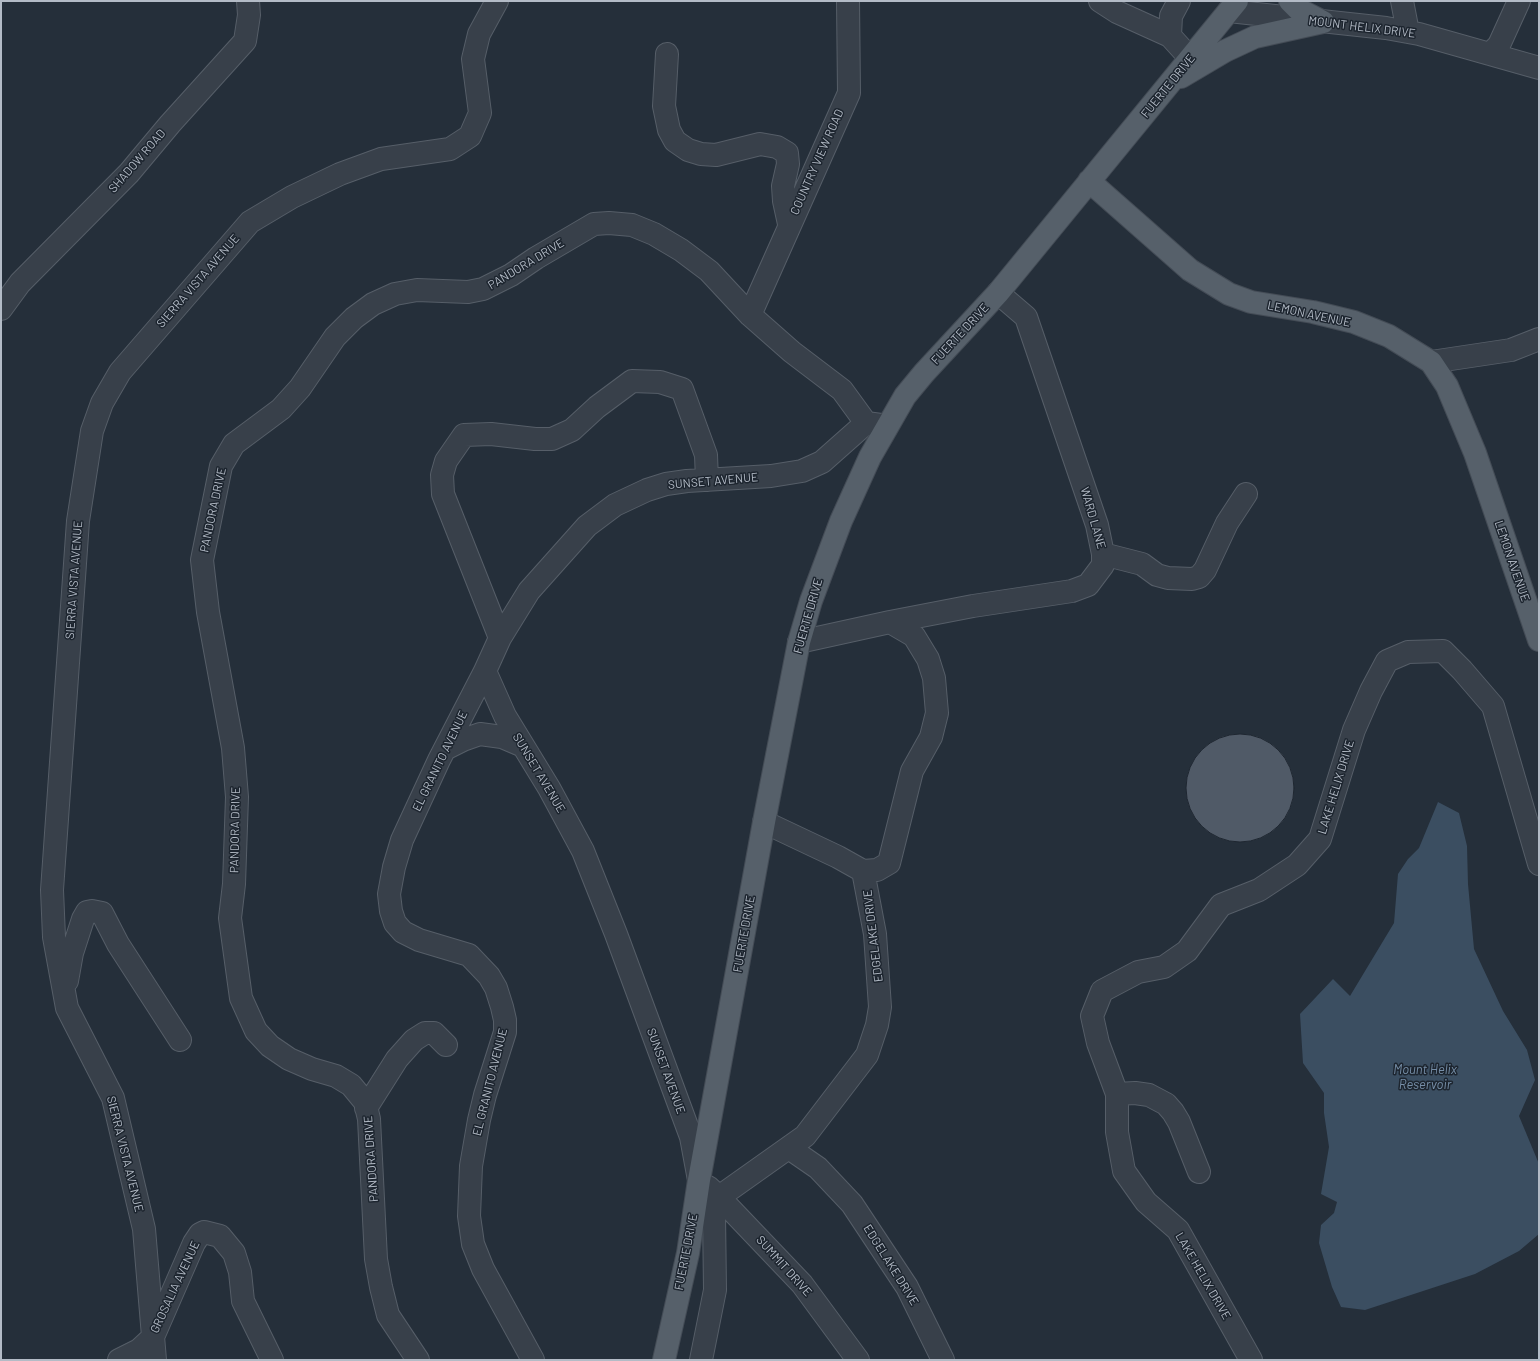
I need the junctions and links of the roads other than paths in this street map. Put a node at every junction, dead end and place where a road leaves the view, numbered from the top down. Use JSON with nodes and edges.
{"nodes":[{"id":1,"x":248,"y":1,"type":"edge"},
{"id":2,"x":497,"y":1,"type":"edge"},
{"id":3,"x":848,"y":1,"type":"edge"},
{"id":4,"x":1100,"y":1,"type":"edge"},
{"id":5,"x":1179,"y":1,"type":"edge"},
{"id":6,"x":1290,"y":1,"type":"edge"},
{"id":7,"x":1402,"y":1,"type":"edge"},
{"id":8,"x":1519,"y":1,"type":"edge"},
{"id":9,"x":1233,"y":6,"type":"edge"},
{"id":10,"x":1323,"y":22,"type":"junction"},
{"id":11,"x":1408,"y":32,"type":"junction"},
{"id":12,"x":1170,"y":36,"type":"junction"},
{"id":13,"x":667,"y":54,"type":"dead end"},
{"id":14,"x":1490,"y":54,"type":"junction"},
{"id":15,"x":1190,"y":58,"type":"junction"},
{"id":16,"x":1539,"y":68,"type":"edge"},
{"id":17,"x":1168,"y":85,"type":"junction"},
{"id":18,"x":1089,"y":181,"type":"junction"},
{"id":19,"x":789,"y":224,"type":"junction"},
{"id":20,"x":998,"y":293,"type":"junction"},
{"id":21,"x":1,"y":309,"type":"edge"},
{"id":22,"x":750,"y":315,"type":"junction"},
{"id":23,"x":1539,"y":339,"type":"edge"},
{"id":24,"x":1431,"y":362,"type":"junction"},
{"id":25,"x":876,"y":425,"type":"junction"},
{"id":26,"x":707,"y":480,"type":"junction"},
{"id":27,"x":1246,"y":494,"type":"dead end"},
{"id":28,"x":1103,"y":554,"type":"junction"},
{"id":29,"x":890,"y":622,"type":"junction"},
{"id":30,"x":500,"y":638,"type":"junction"},
{"id":31,"x":1539,"y":640,"type":"edge"},
{"id":32,"x":799,"y":642,"type":"junction"},
{"id":33,"x":485,"y":671,"type":"junction"},
{"id":34,"x":523,"y":746,"type":"junction"},
{"id":35,"x":445,"y":749,"type":"junction"},
{"id":36,"x":764,"y":822,"type":"junction"},
{"id":37,"x":1539,"y":864,"type":"edge"},
{"id":38,"x":863,"y":871,"type":"junction"},
{"id":39,"x":64,"y":994,"type":"junction"},
{"id":40,"x":180,"y":1040,"type":"dead end"},
{"id":41,"x":446,"y":1045,"type":"dead end"},
{"id":42,"x":1117,"y":1094,"type":"junction"},
{"id":43,"x":366,"y":1108,"type":"junction"},
{"id":44,"x":789,"y":1148,"type":"junction"},
{"id":45,"x":1199,"y":1172,"type":"dead end"},
{"id":46,"x":699,"y":1180,"type":"junction"},
{"id":47,"x":719,"y":1197,"type":"junction"},
{"id":48,"x":153,"y":1336,"type":"junction"},
{"id":49,"x":529,"y":1354,"type":"edge"},
{"id":50,"x":119,"y":1360,"type":"edge"},
{"id":51,"x":155,"y":1360,"type":"edge"},
{"id":52,"x":272,"y":1360,"type":"edge"},
{"id":53,"x":418,"y":1360,"type":"edge"},
{"id":54,"x":664,"y":1360,"type":"edge"},
{"id":55,"x":701,"y":1360,"type":"edge"},
{"id":56,"x":858,"y":1360,"type":"edge"},
{"id":57,"x":943,"y":1360,"type":"edge"},
{"id":58,"x":1251,"y":1360,"type":"edge"}],
"edges":[{"from":1,"to":21,"type":"street","name":"SHADOW ROAD"},
{"from":2,"to":39,"type":"street","name":"SIERRA VISTA AVENUE"},
{"from":3,"to":19,"type":"street","name":"COUNTRY VIEW ROAD"},
{"from":4,"to":12,"type":"street"},
{"from":5,"to":12,"type":"street"},
{"from":6,"to":10,"type":"main road"},
{"from":7,"to":11,"type":"street"},
{"from":8,"to":14,"type":"street"},
{"from":9,"to":10,"type":"street","name":"MOUNT HELIX DRIVE"},
{"from":9,"to":15,"type":"main road","name":"FUERTE DRIVE"},
{"from":10,"to":11,"type":"street","name":"MOUNT HELIX DRIVE"},
{"from":10,"to":17,"type":"main road"},
{"from":11,"to":14,"type":"street","name":"MOUNT HELIX DRIVE"},
{"from":12,"to":15,"type":"street"},
{"from":13,"to":19,"type":"street"},
{"from":14,"to":16,"type":"street","name":"MOUNT HELIX DRIVE"},
{"from":15,"to":17,"type":"main road","name":"FUERTE DRIVE"},
{"from":17,"to":18,"type":"main road","name":"FUERTE DRIVE"},
{"from":18,"to":20,"type":"main road","name":"FUERTE DRIVE"},
{"from":18,"to":24,"type":"main road","name":"LEMON AVENUE"},
{"from":19,"to":22,"type":"street","name":"COUNTRY VIEW ROAD"},
{"from":20,"to":25,"type":"main road","name":"FUERTE DRIVE"},
{"from":20,"to":28,"type":"street","name":"WARD LANE"},
{"from":22,"to":25,"type":"street","name":"PANDORA DRIVE"},
{"from":22,"to":43,"type":"street","name":"PANDORA DRIVE"},
{"from":23,"to":24,"type":"street"},
{"from":24,"to":31,"type":"main road","name":"LEMON AVENUE"},
{"from":25,"to":26,"type":"street","name":"SUNSET AVENUE"},
{"from":25,"to":32,"type":"main road","name":"FUERTE DRIVE"},
{"from":26,"to":30,"type":"street","name":"SUNSET AVENUE"},
{"from":26,"to":30,"type":"street"},
{"from":27,"to":28,"type":"street"},
{"from":28,"to":29,"type":"street","name":"WARD LANE"},
{"from":29,"to":32,"type":"street","name":"WARD LANE"},
{"from":29,"to":38,"type":"street"},
{"from":30,"to":33,"type":"street","name":"SUNSET AVENUE"},
{"from":32,"to":36,"type":"main road","name":"FUERTE DRIVE"},
{"from":33,"to":34,"type":"street","name":"SUNSET AVENUE"},
{"from":33,"to":35,"type":"street","name":"EL GRANITO AVENUE"},
{"from":34,"to":35,"type":"street"},
{"from":34,"to":46,"type":"street","name":"SUNSET AVENUE"},
{"from":35,"to":49,"type":"street","name":"EL GRANITO AVENUE"},
{"from":36,"to":38,"type":"street"},
{"from":36,"to":46,"type":"main road","name":"FUERTE DRIVE"},
{"from":37,"to":42,"type":"street","name":"LAKE HELIX DRIVE"},
{"from":38,"to":44,"type":"street","name":"EDGELAKE DRIVE"},
{"from":39,"to":40,"type":"street"},
{"from":39,"to":48,"type":"street","name":"SIERRA VISTA AVENUE"},
{"from":41,"to":43,"type":"street"},
{"from":42,"to":45,"type":"street"},
{"from":42,"to":58,"type":"street","name":"LAKE HELIX DRIVE"},
{"from":43,"to":53,"type":"street","name":"PANDORA DRIVE"},
{"from":44,"to":47,"type":"street","name":"EDGELAKE DRIVE"},
{"from":44,"to":57,"type":"street","name":"EDGELAKE DRIVE"},
{"from":46,"to":47,"type":"street","name":"SUMMIT DRIVE"},
{"from":46,"to":54,"type":"main road","name":"FUERTE DRIVE"},
{"from":46,"to":55,"type":"street","name":"SUNSET AVENUE"},
{"from":47,"to":56,"type":"street","name":"SUMMIT DRIVE"},
{"from":48,"to":50,"type":"street","name":"GROSALIA AVENUE"},
{"from":48,"to":51,"type":"street","name":"SIERRA VISTA AVENUE"},
{"from":48,"to":52,"type":"street","name":"GROSALIA AVENUE"}]}
